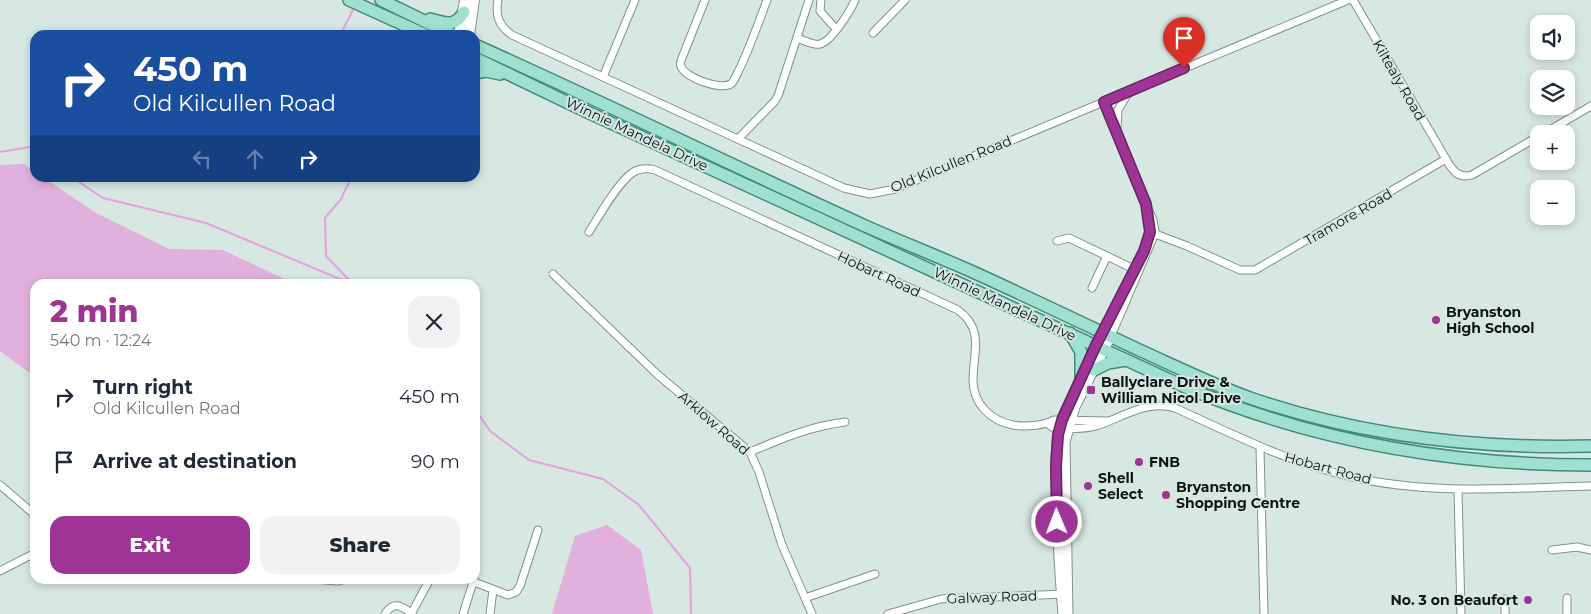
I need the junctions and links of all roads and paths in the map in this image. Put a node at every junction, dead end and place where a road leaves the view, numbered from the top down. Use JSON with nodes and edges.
{"nodes":[{"id":1,"x":381,"y":0,"type":"edge"},
{"id":2,"x":474,"y":0,"type":"edge"},
{"id":3,"x":498,"y":0,"type":"edge"},
{"id":4,"x":635,"y":0,"type":"edge"},
{"id":5,"x":705,"y":0,"type":"edge"},
{"id":6,"x":767,"y":0,"type":"edge"},
{"id":7,"x":809,"y":0,"type":"edge"},
{"id":8,"x":821,"y":0,"type":"edge"},
{"id":9,"x":855,"y":0,"type":"edge"},
{"id":10,"x":1348,"y":0,"type":"edge"},
{"id":11,"x":1353,"y":0,"type":"edge"},
{"id":12,"x":352,"y":2,"type":"edge"},
{"id":13,"x":900,"y":2,"type":"edge"},
{"id":14,"x":464,"y":6,"type":"edge"},
{"id":15,"x":400,"y":9,"type":"junction"},
{"id":16,"x":836,"y":29,"type":"junction"},
{"id":17,"x":415,"y":30,"type":"edge"},
{"id":18,"x":443,"y":30,"type":"edge"},
{"id":19,"x":460,"y":30,"type":"edge"},
{"id":20,"x":470,"y":30,"type":"edge"},
{"id":21,"x":873,"y":33,"type":"dead end"},
{"id":22,"x":797,"y":38,"type":"junction"},
{"id":23,"x":480,"y":47,"type":"edge"},
{"id":24,"x":480,"y":60,"type":"edge"},
{"id":25,"x":480,"y":72,"type":"edge"},
{"id":26,"x":512,"y":76,"type":"junction"},
{"id":27,"x":603,"y":77,"type":"junction"},
{"id":28,"x":1130,"y":90,"type":"junction"},
{"id":29,"x":1104,"y":102,"type":"junction"},
{"id":30,"x":1591,"y":106,"type":"edge"},
{"id":31,"x":1558,"y":125,"type":"edge"},
{"id":32,"x":1117,"y":133,"type":"junction"},
{"id":33,"x":738,"y":139,"type":"junction"},
{"id":34,"x":1530,"y":141,"type":"edge"},
{"id":35,"x":1446,"y":159,"type":"junction"},
{"id":36,"x":588,"y":232,"type":"dead end"},
{"id":37,"x":1152,"y":233,"type":"junction"},
{"id":38,"x":1058,"y":241,"type":"dead end"},
{"id":39,"x":1107,"y":256,"type":"junction"},
{"id":40,"x":1134,"y":270,"type":"junction"},
{"id":41,"x":553,"y":274,"type":"dead end"},
{"id":42,"x":1092,"y":288,"type":"dead end"},
{"id":43,"x":1070,"y":333,"type":"junction"},
{"id":44,"x":1106,"y":334,"type":"junction"},
{"id":45,"x":1100,"y":347,"type":"junction"},
{"id":46,"x":1126,"y":360,"type":"junction"},
{"id":47,"x":1094,"y":370,"type":"junction"},
{"id":48,"x":1081,"y":377,"type":"junction"},
{"id":49,"x":845,"y":422,"type":"dead end"},
{"id":50,"x":1065,"y":424,"type":"junction"},
{"id":51,"x":1591,"y":446,"type":"edge"},
{"id":52,"x":1260,"y":448,"type":"junction"},
{"id":53,"x":750,"y":452,"type":"junction"},
{"id":54,"x":1591,"y":465,"type":"edge"},
{"id":55,"x":0,"y":485,"type":"edge"},
{"id":56,"x":1591,"y":486,"type":"edge"},
{"id":57,"x":1458,"y":490,"type":"junction"},
{"id":58,"x":30,"y":511,"type":"edge"},
{"id":59,"x":538,"y":530,"type":"dead end"},
{"id":60,"x":1552,"y":550,"type":"dead end"},
{"id":61,"x":1591,"y":550,"type":"edge"},
{"id":62,"x":30,"y":556,"type":"edge"},
{"id":63,"x":0,"y":571,"type":"edge"},
{"id":64,"x":875,"y":574,"type":"dead end"},
{"id":65,"x":480,"y":583,"type":"edge"},
{"id":66,"x":427,"y":584,"type":"edge"},
{"id":67,"x":473,"y":584,"type":"edge"},
{"id":68,"x":493,"y":590,"type":"junction"},
{"id":69,"x":1064,"y":594,"type":"junction"},
{"id":70,"x":805,"y":598,"type":"junction"},
{"id":71,"x":1505,"y":598,"type":"dead end"},
{"id":72,"x":1567,"y":598,"type":"dead end"},
{"id":73,"x":384,"y":614,"type":"edge"},
{"id":74,"x":411,"y":614,"type":"edge"},
{"id":75,"x":463,"y":614,"type":"edge"},
{"id":76,"x":490,"y":614,"type":"edge"},
{"id":77,"x":812,"y":614,"type":"edge"},
{"id":78,"x":888,"y":614,"type":"edge"},
{"id":79,"x":1062,"y":614,"type":"edge"},
{"id":80,"x":1068,"y":614,"type":"edge"},
{"id":81,"x":1264,"y":614,"type":"edge"},
{"id":82,"x":1461,"y":614,"type":"edge"},
{"id":83,"x":1506,"y":614,"type":"edge"},
{"id":84,"x":1567,"y":614,"type":"edge"}],
"edges":[{"from":1,"to":15,"type":"main road"},
{"from":2,"to":20,"type":"main road"},
{"from":3,"to":27,"type":"street","name":"Old Kilcullen Road"},
{"from":4,"to":27,"type":"street"},
{"from":5,"to":6,"type":"street"},
{"from":7,"to":22,"type":"street"},
{"from":8,"to":16,"type":"street"},
{"from":9,"to":16,"type":"street"},
{"from":10,"to":28,"type":"street","name":"Old Kilcullen Road"},
{"from":11,"to":35,"type":"street","name":"Kiltealy Road"},
{"from":12,"to":17,"type":"main road"},
{"from":13,"to":21,"type":"street"},
{"from":14,"to":15,"type":"main road"},
{"from":14,"to":19,"type":"main road"},
{"from":15,"to":18,"type":"main road"},
{"from":16,"to":22,"type":"street"},
{"from":22,"to":33,"type":"street"},
{"from":23,"to":44,"type":"main road","name":"Winnie Mandela Drive"},
{"from":24,"to":26,"type":"main road","name":"Winnie Mandela Drive"},
{"from":25,"to":26,"type":"main road"},
{"from":26,"to":43,"type":"main road","name":"Winnie Mandela Drive"},
{"from":27,"to":33,"type":"street","name":"Old Kilcullen Road"},
{"from":28,"to":29,"type":"street","name":"Old Kilcullen Road"},
{"from":28,"to":32,"type":"street"},
{"from":29,"to":32,"type":"street"},
{"from":29,"to":33,"type":"street","name":"Old Kilcullen Road"},
{"from":30,"to":31,"type":"street"},
{"from":32,"to":37,"type":"street"},
{"from":34,"to":35,"type":"street","name":"Kiltealy Road"},
{"from":35,"to":37,"type":"street","name":"Tramore Road"},
{"from":36,"to":50,"type":"street","name":"Hobart Road"},
{"from":37,"to":40,"type":"street"},
{"from":37,"to":44,"type":"street"},
{"from":38,"to":39,"type":"street"},
{"from":39,"to":40,"type":"street"},
{"from":39,"to":42,"type":"street"},
{"from":40,"to":44,"type":"street"},
{"from":41,"to":53,"type":"street","name":"Arklow Road"},
{"from":43,"to":45,"type":"main road","name":"Winnie Mandela Drive"},
{"from":43,"to":48,"type":"main road"},
{"from":44,"to":45,"type":"street"},
{"from":44,"to":51,"type":"main road","name":"Winnie Mandela Drive"},
{"from":45,"to":46,"type":"main road","name":"Winnie Mandela Drive"},
{"from":45,"to":47,"type":"street"},
{"from":45,"to":48,"type":"street"},
{"from":46,"to":47,"type":"main road"},
{"from":46,"to":54,"type":"main road","name":"Winnie Mandela Drive"},
{"from":47,"to":50,"type":"street"},
{"from":48,"to":50,"type":"street"},
{"from":49,"to":53,"type":"street"},
{"from":50,"to":52,"type":"street","name":"Hobart Road"},
{"from":50,"to":69,"type":"street"},
{"from":52,"to":57,"type":"street","name":"Hobart Road"},
{"from":52,"to":81,"type":"street"},
{"from":53,"to":70,"type":"street","name":"Arklow Road"},
{"from":55,"to":58,"type":"street"},
{"from":56,"to":57,"type":"street","name":"Hobart Road"},
{"from":57,"to":82,"type":"street"},
{"from":59,"to":68,"type":"street"},
{"from":60,"to":61,"type":"street"},
{"from":62,"to":63,"type":"street"},
{"from":64,"to":70,"type":"street"},
{"from":65,"to":68,"type":"street"},
{"from":66,"to":74,"type":"street"},
{"from":67,"to":75,"type":"street"},
{"from":68,"to":76,"type":"street"},
{"from":69,"to":78,"type":"street","name":"Galway Road"},
{"from":69,"to":79,"type":"street"},
{"from":69,"to":80,"type":"street"},
{"from":70,"to":77,"type":"street","name":"Arklow Road"},
{"from":71,"to":83,"type":"street"},
{"from":72,"to":84,"type":"street"},
{"from":73,"to":74,"type":"street"}]}
